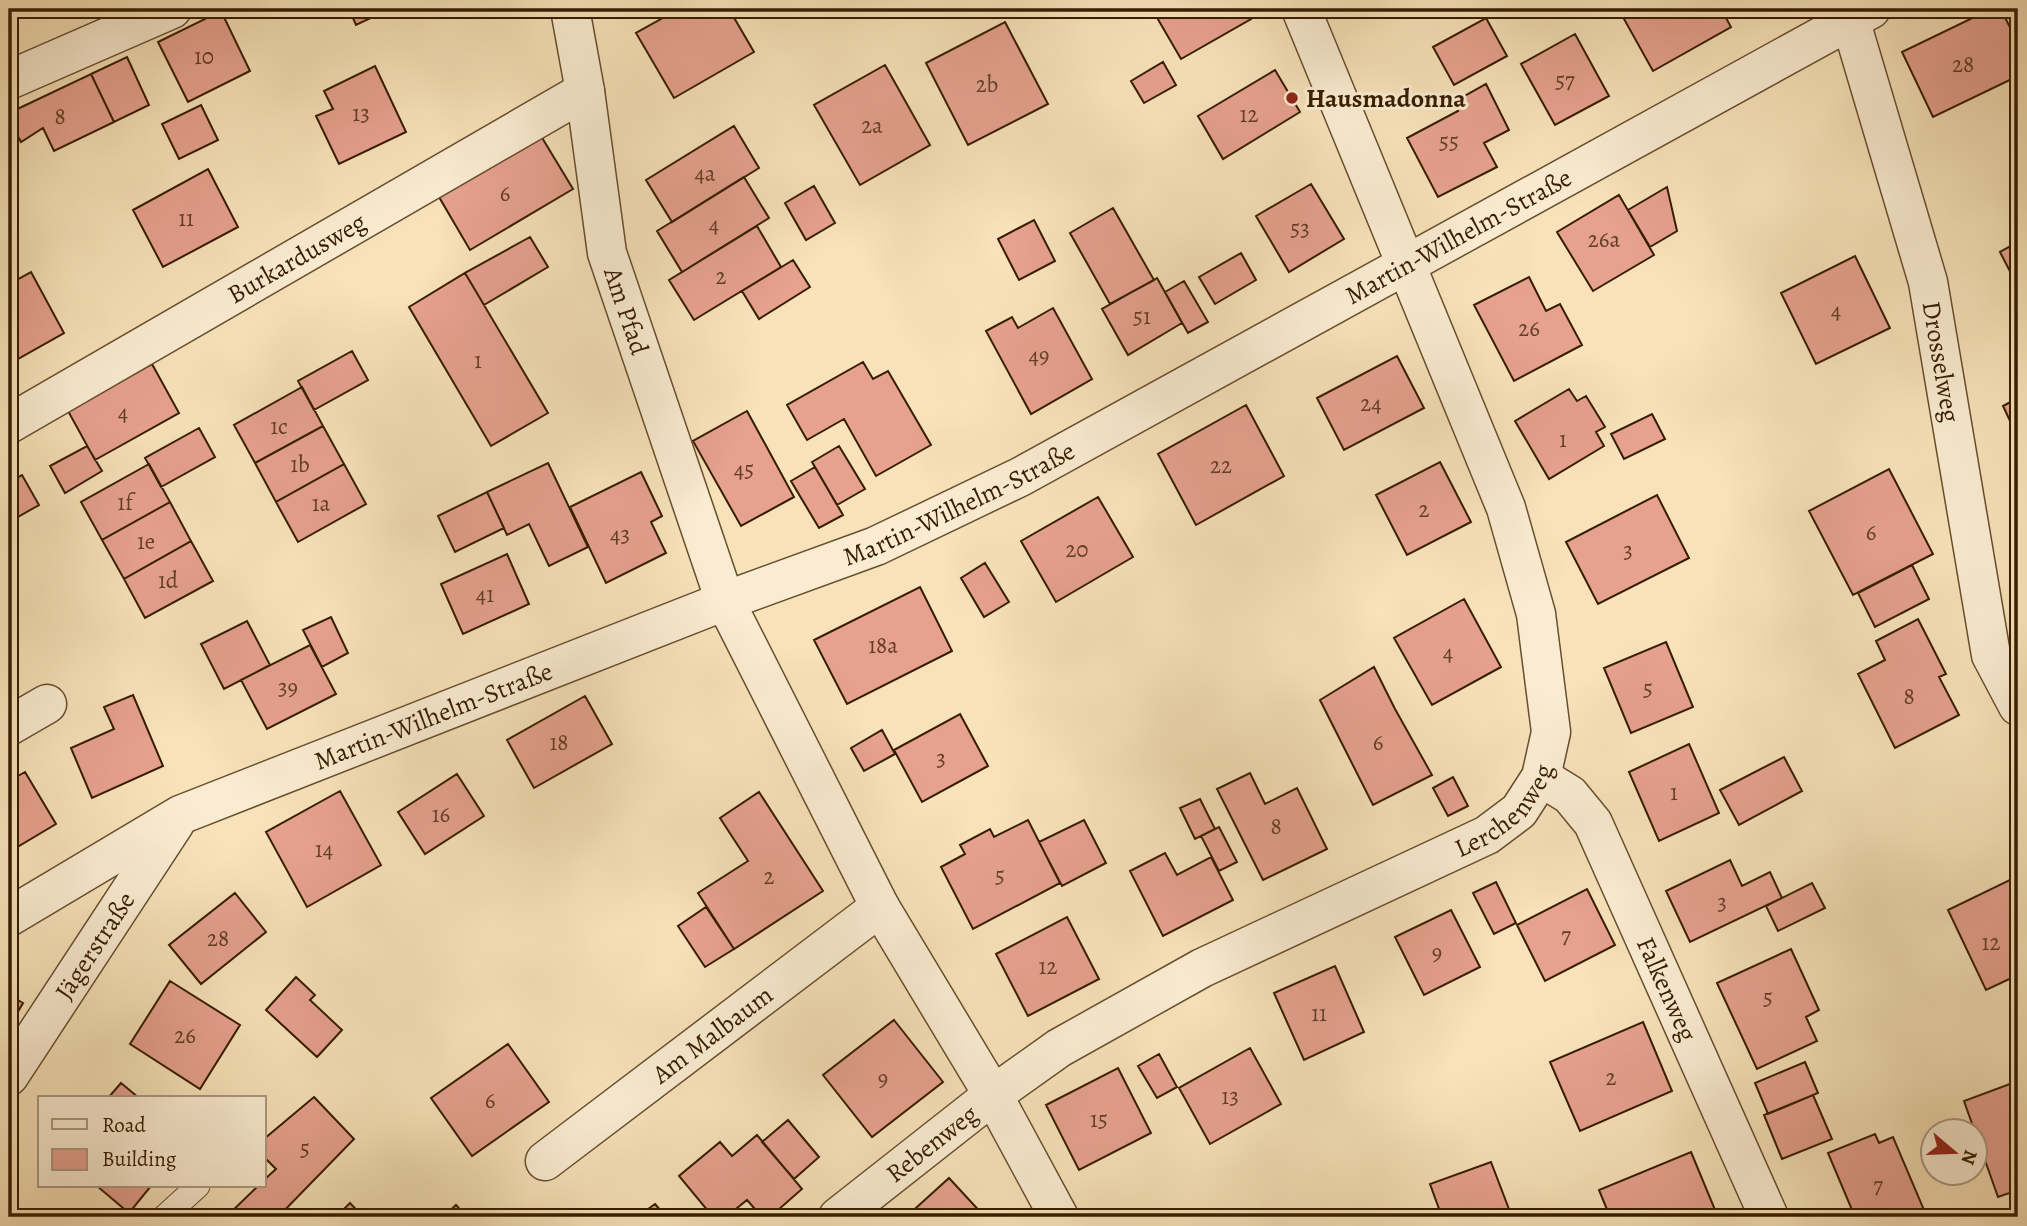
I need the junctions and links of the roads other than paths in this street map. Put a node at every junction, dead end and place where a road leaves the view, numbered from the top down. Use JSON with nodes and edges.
{"nodes":[{"id":1,"x":172,"y":9,"type":"edge"},
{"id":2,"x":571,"y":9,"type":"edge"},
{"id":3,"x":1301,"y":9,"type":"edge"},
{"id":4,"x":1860,"y":14,"type":"edge"},
{"id":5,"x":9,"y":80,"type":"edge"},
{"id":6,"x":585,"y":91,"type":"junction"},
{"id":7,"x":1405,"y":265,"type":"junction"},
{"id":8,"x":9,"y":424,"type":"edge"},
{"id":9,"x":725,"y":601,"type":"junction"},
{"id":10,"x":47,"y":704,"type":"dead end"},
{"id":11,"x":2018,"y":706,"type":"edge"},
{"id":12,"x":9,"y":726,"type":"edge"},
{"id":13,"x":1541,"y":777,"type":"junction"},
{"id":14,"x":180,"y":815,"type":"junction"},
{"id":15,"x":880,"y":908,"type":"junction"},
{"id":16,"x":9,"y":917,"type":"edge"},
{"id":17,"x":9,"y":1076,"type":"edge"},
{"id":18,"x":993,"y":1095,"type":"junction"},
{"id":19,"x":545,"y":1161,"type":"dead end"},
{"id":20,"x":196,"y":1188,"type":"edge"},
{"id":21,"x":164,"y":1217,"type":"edge"},
{"id":22,"x":838,"y":1217,"type":"edge"},
{"id":23,"x":1059,"y":1217,"type":"edge"},
{"id":24,"x":1769,"y":1217,"type":"edge"}],
"edges":[{"from":1,"to":5,"type":"street"},
{"from":2,"to":6,"type":"street","name":"Am Pfad"},
{"from":3,"to":7,"type":"street","name":"Lerchenweg"},
{"from":4,"to":7,"type":"street","name":"Martin-Wilhelm-Straße"},
{"from":4,"to":11,"type":"street","name":"Drosselweg"},
{"from":6,"to":8,"type":"street","name":"Burkardusweg"},
{"from":6,"to":9,"type":"street","name":"Am Pfad"},
{"from":7,"to":9,"type":"street","name":"Martin-Wilhelm-Straße"},
{"from":7,"to":13,"type":"street","name":"Lerchenweg"},
{"from":9,"to":14,"type":"street","name":"Martin-Wilhelm-Straße"},
{"from":9,"to":15,"type":"street"},
{"from":10,"to":12,"type":"street"},
{"from":13,"to":18,"type":"street","name":"Lerchenweg"},
{"from":13,"to":24,"type":"street","name":"Falkenweg"},
{"from":14,"to":16,"type":"street","name":"Martin-Wilhelm-Straße"},
{"from":14,"to":17,"type":"street","name":"Jägerstraße"},
{"from":15,"to":18,"type":"street"},
{"from":15,"to":19,"type":"street","name":"Am Malbaum"},
{"from":18,"to":22,"type":"street","name":"Rebenweg"},
{"from":18,"to":23,"type":"street"},
{"from":20,"to":21,"type":"lane"}]}
